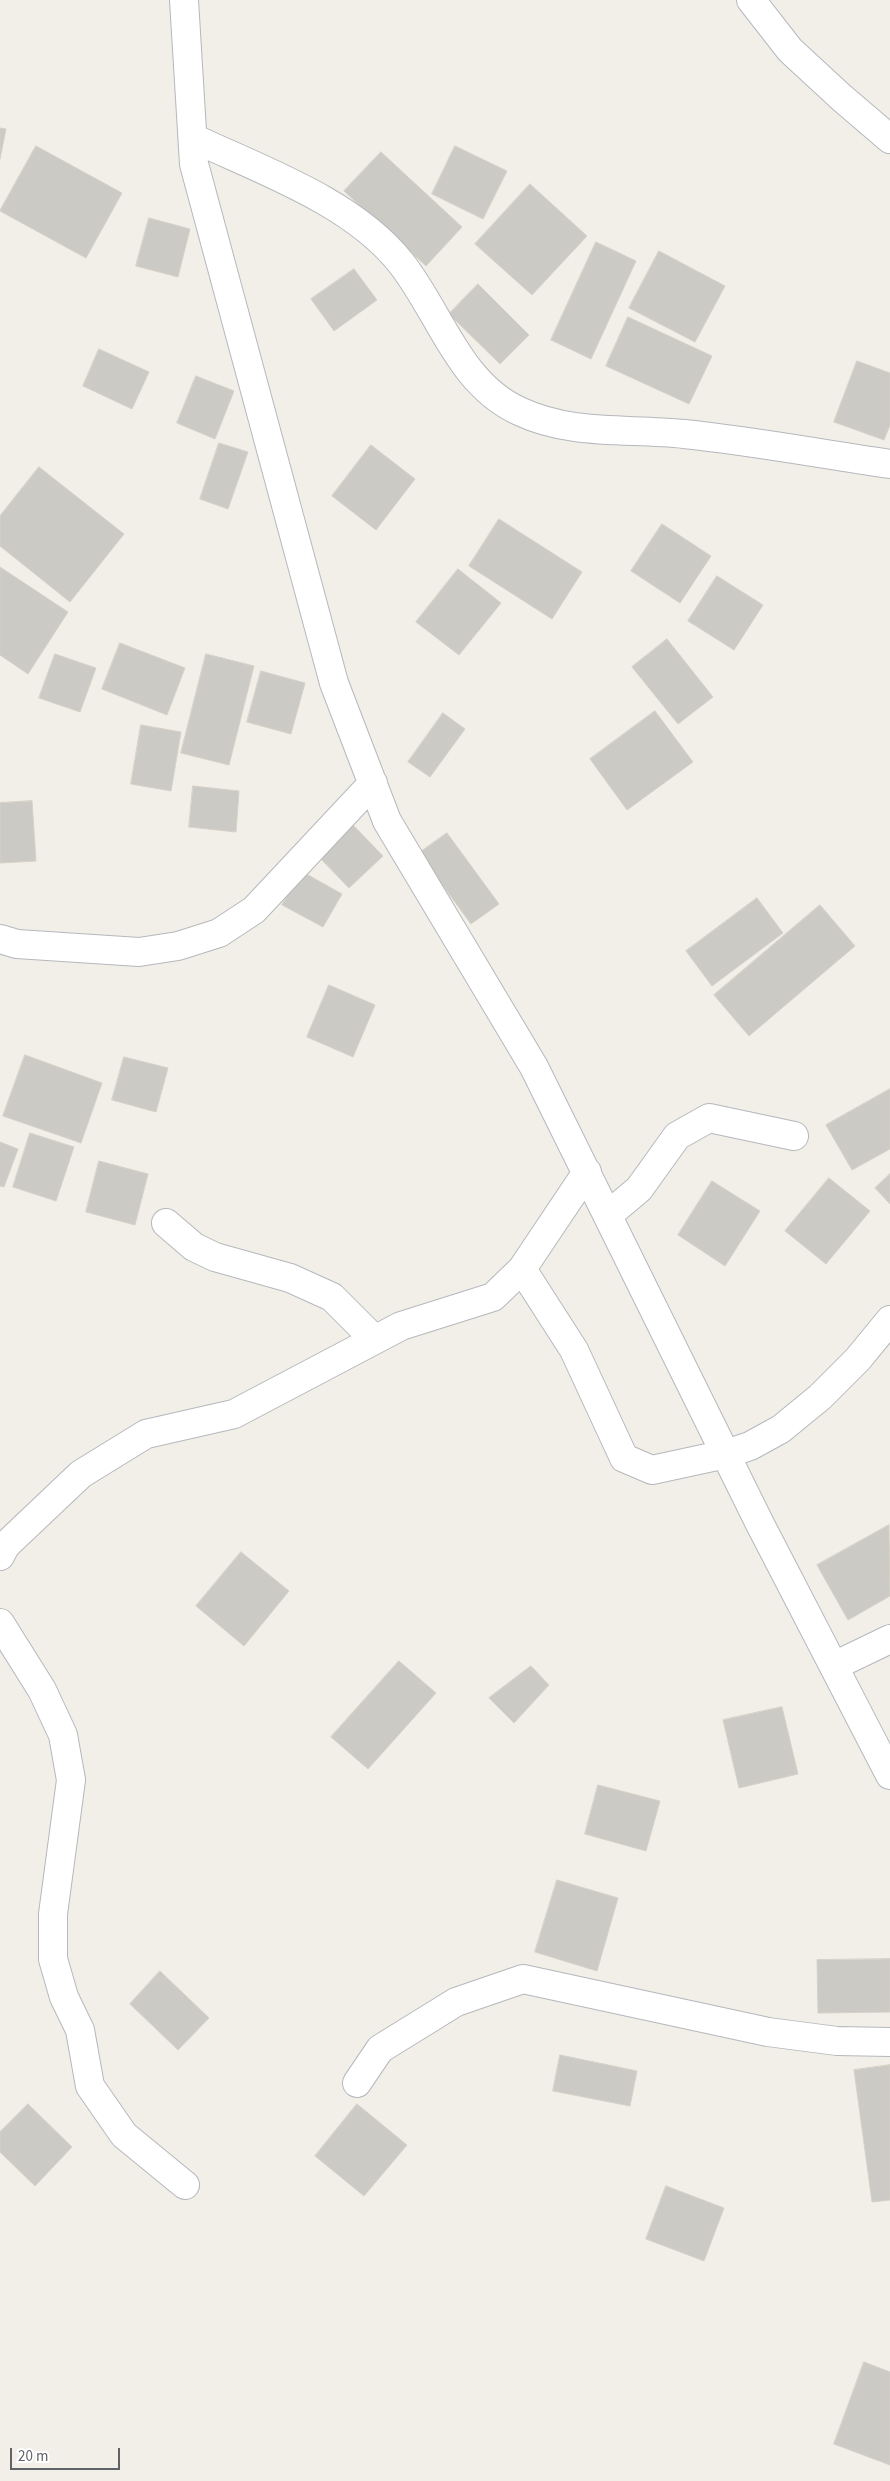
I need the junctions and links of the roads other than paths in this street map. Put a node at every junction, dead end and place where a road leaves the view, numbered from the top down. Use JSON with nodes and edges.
{"nodes":[{"id":1,"x":184,"y":0,"type":"edge"},
{"id":2,"x":751,"y":0,"type":"edge"},
{"id":3,"x":193,"y":138,"type":"junction"},
{"id":4,"x":890,"y":139,"type":"edge"},
{"id":5,"x":890,"y":464,"type":"edge"},
{"id":6,"x":373,"y":783,"type":"junction"},
{"id":7,"x":0,"y":939,"type":"edge"},
{"id":8,"x":794,"y":1136,"type":"dead end"},
{"id":9,"x":586,"y":1172,"type":"junction"},
{"id":10,"x":608,"y":1215,"type":"junction"},
{"id":11,"x":166,"y":1223,"type":"dead end"},
{"id":12,"x":522,"y":1269,"type":"junction"},
{"id":13,"x":890,"y":1320,"type":"edge"},
{"id":14,"x":374,"y":1339,"type":"junction"},
{"id":15,"x":726,"y":1454,"type":"junction"},
{"id":16,"x":0,"y":1556,"type":"edge"},
{"id":17,"x":0,"y":1623,"type":"edge"},
{"id":18,"x":890,"y":1639,"type":"edge"},
{"id":19,"x":834,"y":1666,"type":"junction"},
{"id":20,"x":890,"y":1775,"type":"edge"},
{"id":21,"x":890,"y":2042,"type":"edge"},
{"id":22,"x":357,"y":2083,"type":"dead end"},
{"id":23,"x":185,"y":2186,"type":"dead end"}],
"edges":[{"from":1,"to":3,"type":"street"},
{"from":2,"to":4,"type":"street"},
{"from":3,"to":5,"type":"street"},
{"from":3,"to":6,"type":"street"},
{"from":6,"to":7,"type":"street"},
{"from":6,"to":9,"type":"street"},
{"from":8,"to":10,"type":"street"},
{"from":9,"to":10,"type":"street"},
{"from":9,"to":12,"type":"street"},
{"from":10,"to":15,"type":"street"},
{"from":11,"to":14,"type":"street"},
{"from":12,"to":14,"type":"street"},
{"from":12,"to":15,"type":"street"},
{"from":13,"to":15,"type":"street"},
{"from":14,"to":16,"type":"street"},
{"from":15,"to":19,"type":"street"},
{"from":17,"to":23,"type":"street"},
{"from":18,"to":19,"type":"street"},
{"from":19,"to":20,"type":"street"},
{"from":21,"to":22,"type":"street"}]}
